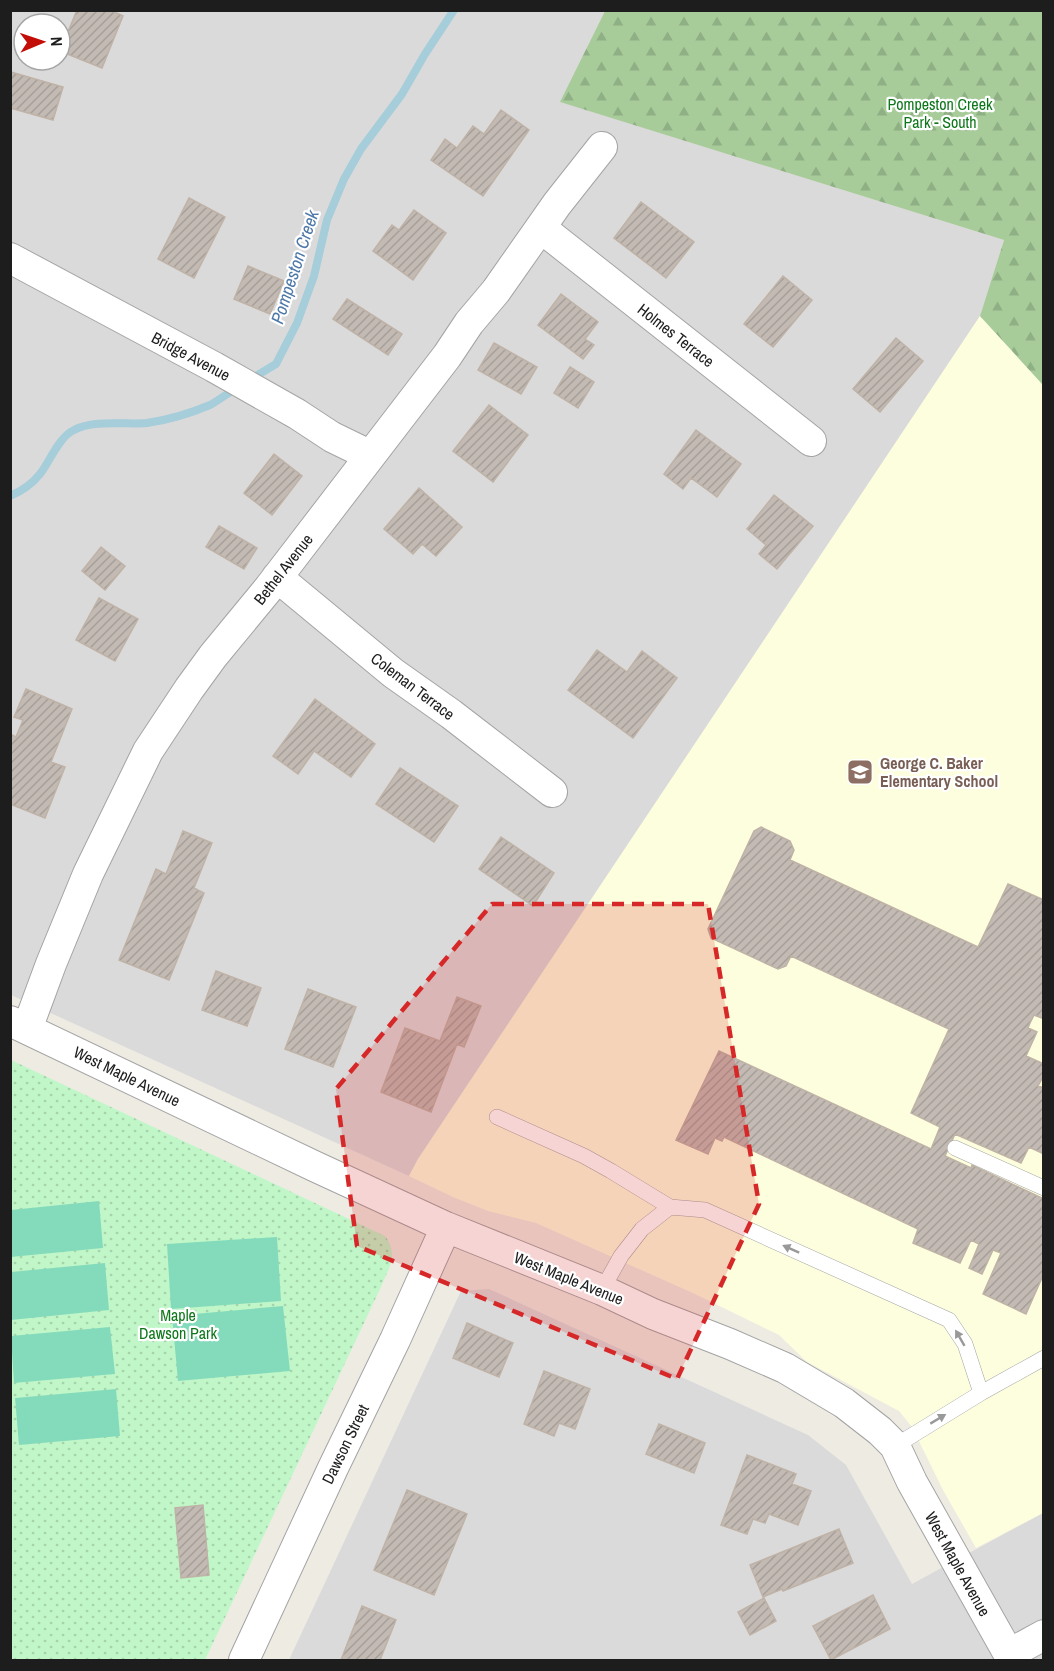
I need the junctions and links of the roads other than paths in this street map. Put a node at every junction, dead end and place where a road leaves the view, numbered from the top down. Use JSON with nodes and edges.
{"nodes":[{"id":1,"x":602,"y":147,"type":"dead end"},
{"id":2,"x":541,"y":228,"type":"junction"},
{"id":3,"x":10,"y":258,"type":"edge"},
{"id":4,"x":812,"y":441,"type":"dead end"},
{"id":5,"x":369,"y":455,"type":"junction"},
{"id":6,"x":277,"y":577,"type":"junction"},
{"id":7,"x":552,"y":792,"type":"dead end"},
{"id":8,"x":19,"y":1025,"type":"edge"},
{"id":9,"x":497,"y":1117,"type":"dead end"},
{"id":10,"x":955,"y":1148,"type":"dead end"},
{"id":11,"x":1044,"y":1188,"type":"edge"},
{"id":12,"x":670,"y":1208,"type":"junction"},
{"id":13,"x":447,"y":1227,"type":"junction"},
{"id":14,"x":602,"y":1290,"type":"junction"},
{"id":15,"x":1044,"y":1358,"type":"edge"},
{"id":16,"x":981,"y":1393,"type":"junction"},
{"id":17,"x":895,"y":1446,"type":"junction"},
{"id":18,"x":1044,"y":1635,"type":"edge"},
{"id":19,"x":1010,"y":1657,"type":"edge"},
{"id":20,"x":244,"y":1660,"type":"edge"}],
"edges":[{"from":1,"to":2,"type":"street","name":"Bethel Avenue"},
{"from":2,"to":4,"type":"street","name":"Holmes Terrace"},
{"from":2,"to":5,"type":"street","name":"Bethel Avenue"},
{"from":3,"to":5,"type":"street","name":"Bridge Avenue"},
{"from":5,"to":6,"type":"street","name":"Bethel Avenue"},
{"from":6,"to":7,"type":"street","name":"Coleman Terrace"},
{"from":6,"to":8,"type":"street","name":"Bethel Avenue"},
{"from":8,"to":13,"type":"street","name":"West Maple Avenue"},
{"from":9,"to":12,"type":"lane"},
{"from":10,"to":11,"type":"lane"},
{"from":12,"to":14,"type":"lane"},
{"from":16,"to":12,"type":"lane","one_way":true},
{"from":13,"to":14,"type":"street","name":"West Maple Avenue"},
{"from":13,"to":20,"type":"street","name":"Dawson Street"},
{"from":14,"to":17,"type":"street","name":"West Maple Avenue"},
{"from":15,"to":16,"type":"lane"},
{"from":17,"to":16,"type":"lane","one_way":true},
{"from":17,"to":19,"type":"street","name":"West Maple Avenue"},
{"from":18,"to":19,"type":"street"}]}
